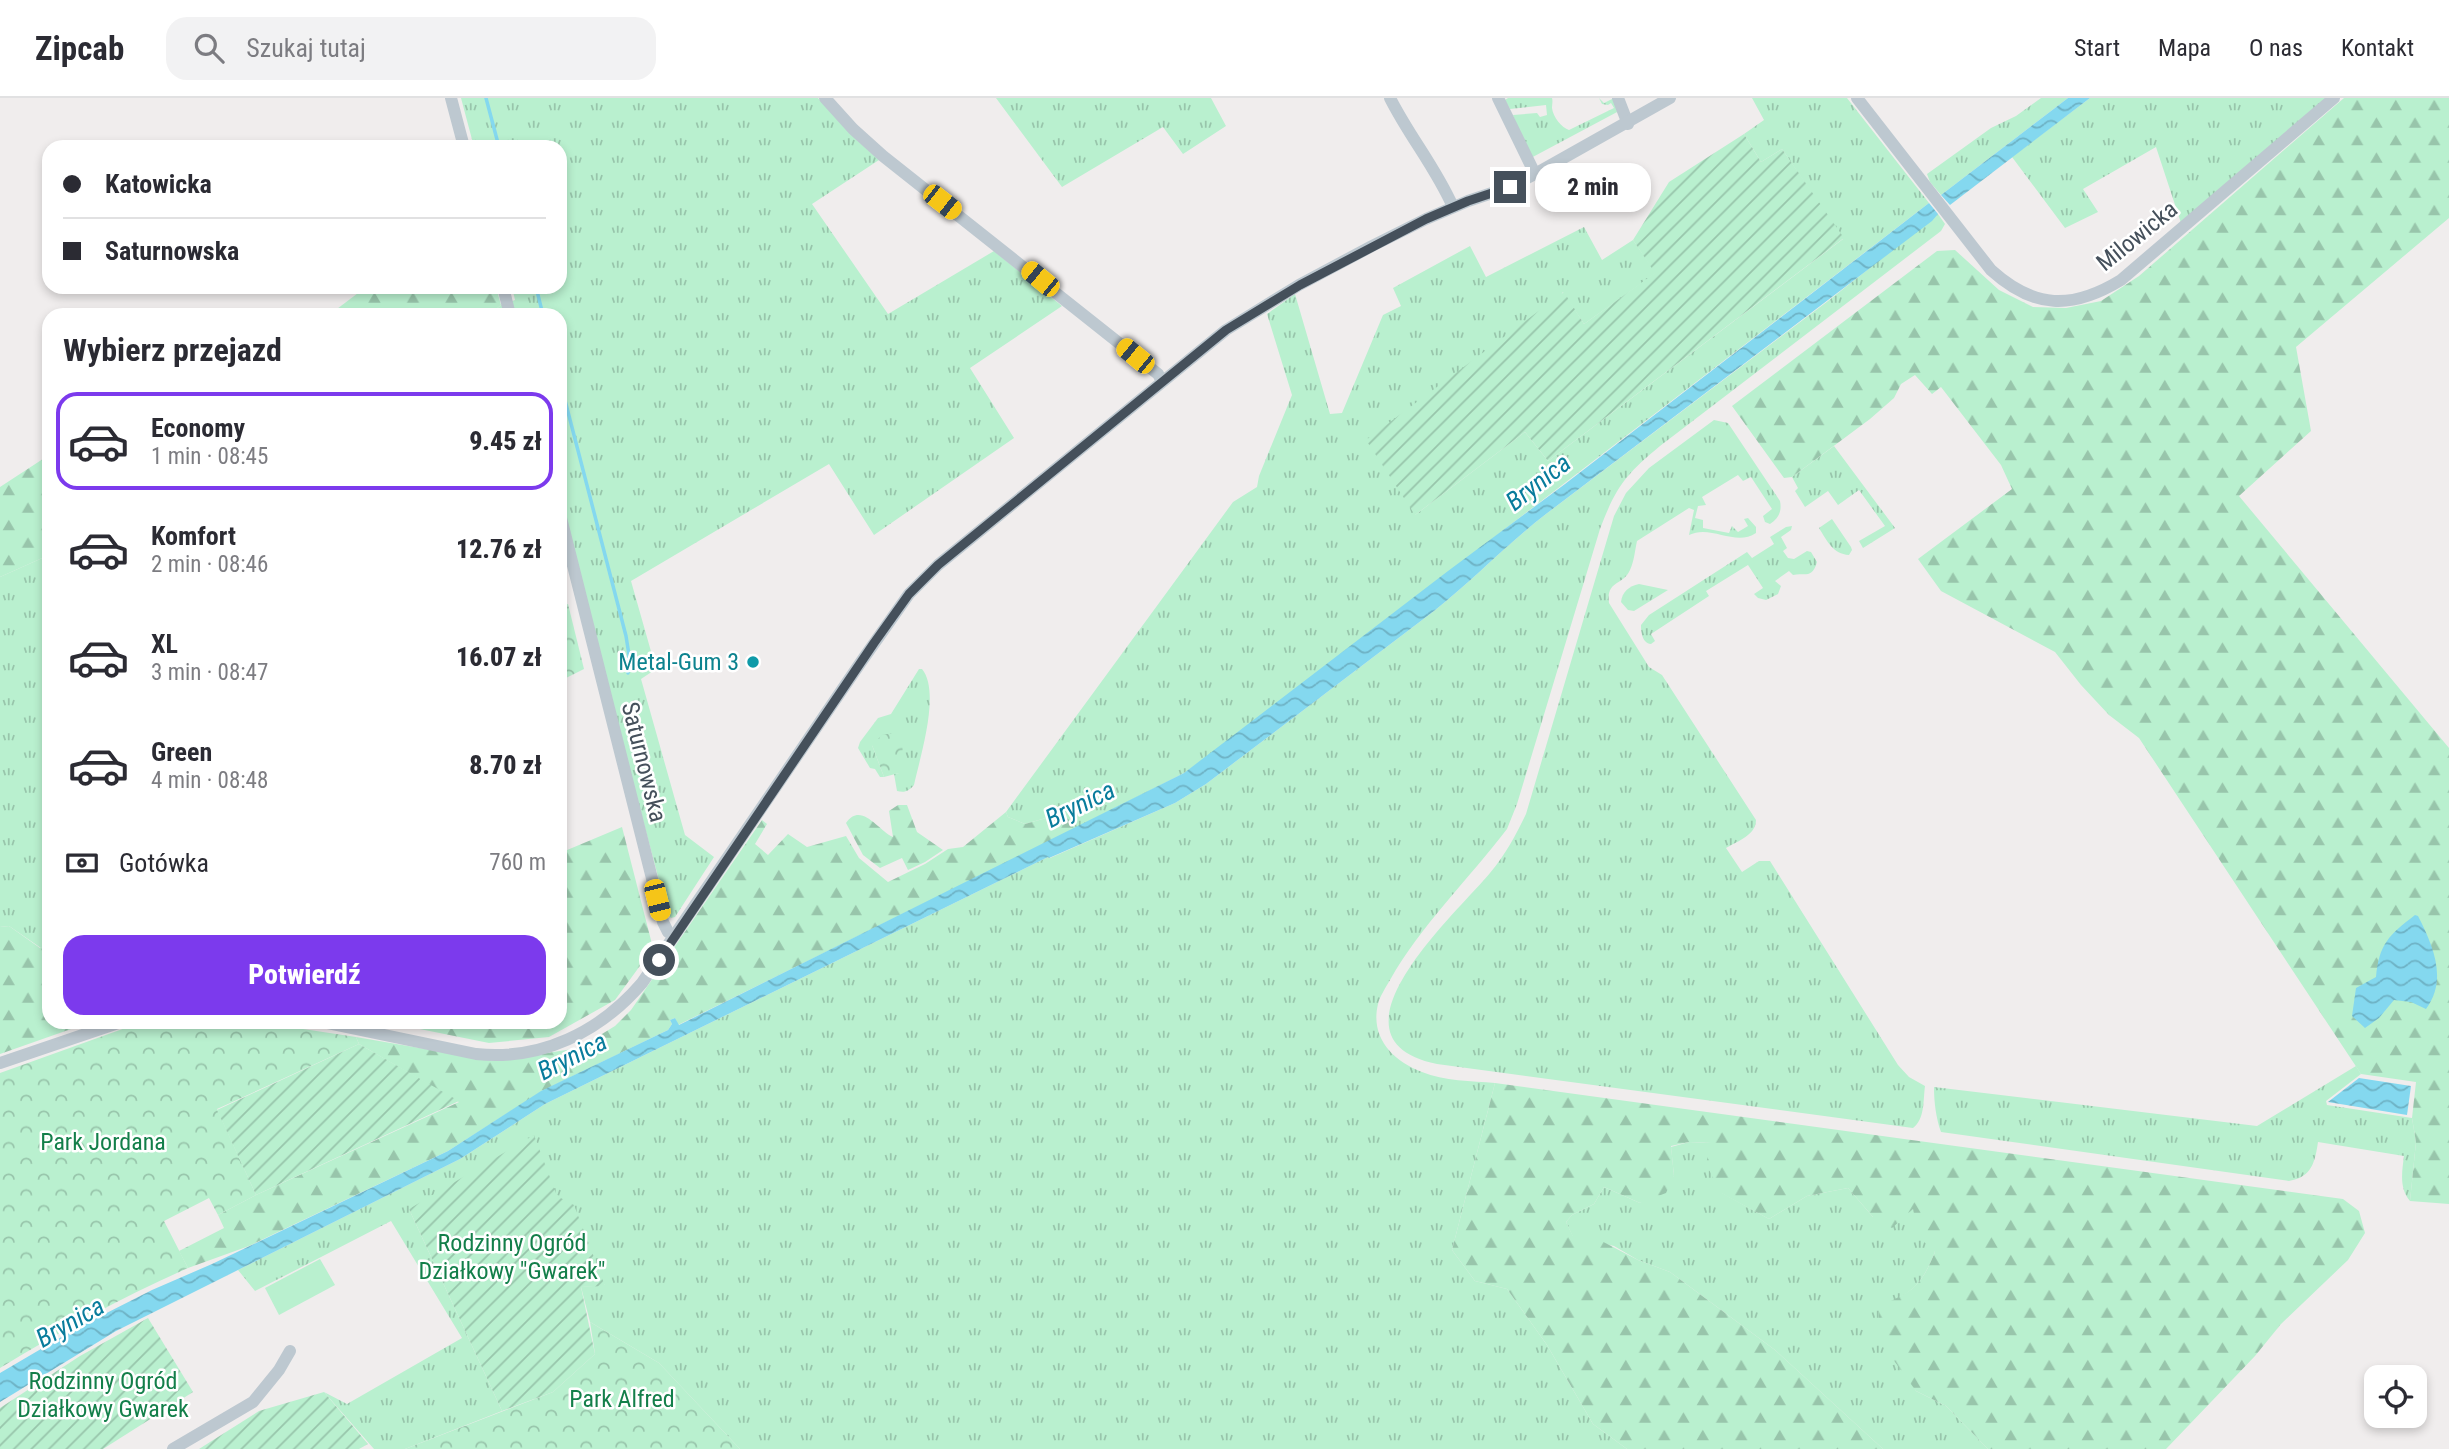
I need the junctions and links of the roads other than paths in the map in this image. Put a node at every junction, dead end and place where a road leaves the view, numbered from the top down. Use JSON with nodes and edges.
{"nodes":[{"id":1,"x":451,"y":98,"type":"edge"},
{"id":2,"x":825,"y":98,"type":"edge"},
{"id":3,"x":1390,"y":98,"type":"edge"},
{"id":4,"x":1498,"y":98,"type":"edge"},
{"id":5,"x":1618,"y":98,"type":"edge"},
{"id":6,"x":1670,"y":98,"type":"edge"},
{"id":7,"x":1857,"y":98,"type":"edge"},
{"id":8,"x":2334,"y":98,"type":"edge"},
{"id":9,"x":1628,"y":124,"type":"junction"},
{"id":10,"x":462,"y":140,"type":"edge"},
{"id":11,"x":1535,"y":174,"type":"junction"},
{"id":12,"x":1452,"y":207,"type":"junction"},
{"id":13,"x":1162,"y":381,"type":"junction"},
{"id":14,"x":567,"y":542,"type":"edge"},
{"id":15,"x":674,"y":936,"type":"junction"},
{"id":16,"x":100,"y":1029,"type":"edge"},
{"id":17,"x":355,"y":1029,"type":"edge"},
{"id":18,"x":0,"y":1063,"type":"edge"},
{"id":19,"x":290,"y":1351,"type":"dead end"},
{"id":20,"x":173,"y":1449,"type":"edge"}],
"edges":[{"from":1,"to":10,"type":"street"},
{"from":2,"to":13,"type":"street"},
{"from":3,"to":12,"type":"street"},
{"from":4,"to":11,"type":"street"},
{"from":5,"to":9,"type":"street"},
{"from":6,"to":9,"type":"street"},
{"from":7,"to":8,"type":"street","name":"Milowicka"},
{"from":9,"to":11,"type":"street"},
{"from":11,"to":12,"type":"street"},
{"from":12,"to":13,"type":"street"},
{"from":13,"to":15,"type":"street"},
{"from":14,"to":15,"type":"street","name":"Saturnowska"},
{"from":15,"to":17,"type":"street"},
{"from":16,"to":18,"type":"street"},
{"from":19,"to":20,"type":"street"}]}
